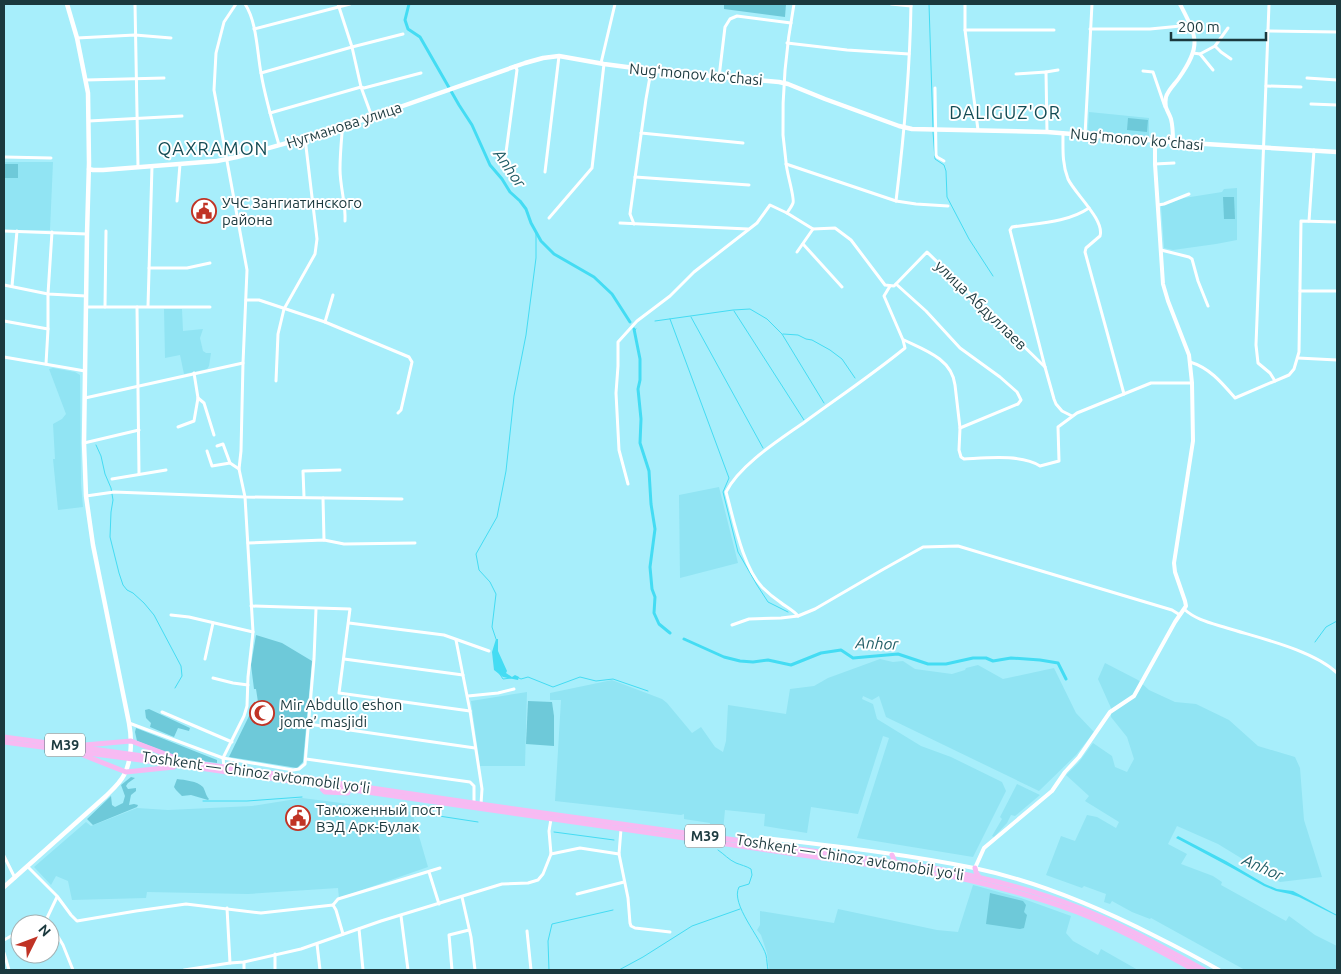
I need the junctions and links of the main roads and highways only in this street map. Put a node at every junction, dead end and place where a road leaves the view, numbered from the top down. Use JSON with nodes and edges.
{"nodes":[{"id":1,"x":66,"y":4,"type":"edge"},
{"id":2,"x":459,"y":86,"type":"joint"},
{"id":3,"x":1337,"y":152,"type":"edge"},
{"id":4,"x":138,"y":167,"type":"junction"},
{"id":5,"x":89,"y":169,"type":"junction"},
{"id":6,"x":103,"y":170,"type":"junction"},
{"id":7,"x":89,"y":182,"type":"junction"},
{"id":8,"x":4,"y":737,"type":"edge"},
{"id":9,"x":131,"y":741,"type":"junction"},
{"id":10,"x":4,"y":742,"type":"edge"},
{"id":11,"x":67,"y":748,"type":"junction"},
{"id":12,"x":187,"y":764,"type":"junction"},
{"id":13,"x":128,"y":772,"type":"junction"},
{"id":14,"x":323,"y":784,"type":"junction"},
{"id":15,"x":331,"y":785,"type":"junction"},
{"id":16,"x":373,"y":793,"type":"junction"},
{"id":17,"x":833,"y":855,"type":"junction"},
{"id":18,"x":892,"y":855,"type":"road end"},
{"id":19,"x":895,"y":862,"type":"junction"},
{"id":20,"x":976,"y":868,"type":"road end"},
{"id":21,"x":979,"y":877,"type":"junction"},
{"id":22,"x":4,"y":888,"type":"edge"},
{"id":23,"x":1194,"y":970,"type":"edge"},
{"id":24,"x":1204,"y":970,"type":"edge"}],
"edges":[{"from":1,"to":5,"type":"main road"},
{"from":2,"to":3,"type":"main road","name":"Nugʻmonov koʻchasi"},
{"from":2,"to":4,"type":"main road","name":"Нугманова улица"},
{"from":4,"to":5,"type":"main road","name":"Нугманова улица"},
{"from":4,"to":6,"type":"main road","name":"Нугманова улица"},
{"from":5,"to":6,"type":"main road","name":"Нугманова улица"},
{"from":5,"to":7,"type":"main road"},
{"from":6,"to":7,"type":"main road"},
{"from":7,"to":9,"type":"main road"},
{"from":8,"to":11,"type":"highway","name":"Toshkent — Chinoz avtomobil yoʻli","number":"M39"},
{"from":9,"to":11,"type":"highway"},
{"from":9,"to":12,"type":"highway"},
{"from":9,"to":13,"type":"main road"},
{"from":10,"to":11,"type":"highway","name":"Toshkent — Chinoz avtomobil yoʻli","number":"M39"},
{"from":11,"to":12,"type":"highway","name":"Toshkent — Chinoz avtomobil yoʻli","number":"M39"},
{"from":11,"to":13,"type":"highway"},
{"from":12,"to":13,"type":"highway"},
{"from":12,"to":14,"type":"highway","name":"Toshkent — Chinoz avtomobil yoʻli","number":"M39"},
{"from":12,"to":14,"type":"highway","name":"Toshkent — Chinoz avtomobil yoʻli","number":"M39"},
{"from":13,"to":22,"type":"main road"},
{"from":14,"to":15,"type":"highway","name":"Toshkent — Chinoz avtomobil yoʻli","number":"M39"},
{"from":14,"to":16,"type":"highway"},
{"from":15,"to":16,"type":"highway","name":"Toshkent — Chinoz avtomobil yoʻli","number":"M39"},
{"from":15,"to":17,"type":"highway","name":"Toshkent — Chinoz avtomobil yoʻli","number":"M39"},
{"from":16,"to":17,"type":"highway","name":"Toshkent — Chinoz avtomobil yoʻli","number":"M39"},
{"from":17,"to":19,"type":"highway","name":"Toshkent — Chinoz avtomobil yoʻli","number":"M39"},
{"from":17,"to":23,"type":"highway","name":"Toshkent — Chinoz avtomobil yoʻli","number":"M39"},
{"from":18,"to":19,"type":"highway"},
{"from":19,"to":21,"type":"highway","name":"Toshkent — Chinoz avtomobil yoʻli","number":"M39"},
{"from":20,"to":21,"type":"highway"},
{"from":21,"to":24,"type":"highway","name":"Toshkent — Chinoz avtomobil yoʻli","number":"M39"}]}
